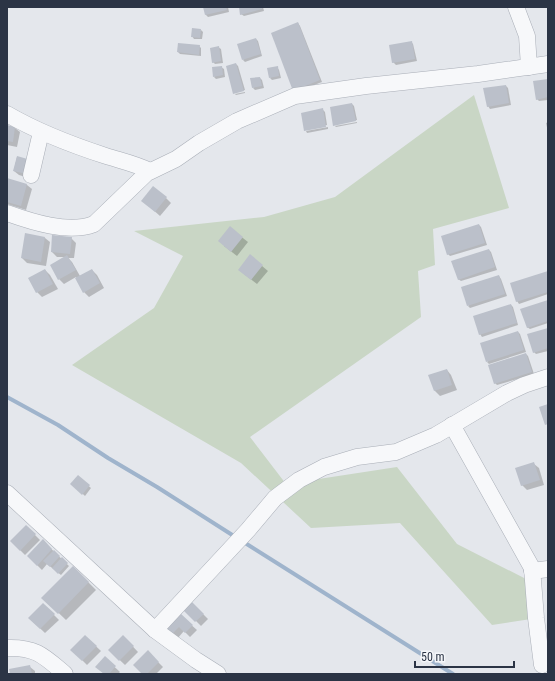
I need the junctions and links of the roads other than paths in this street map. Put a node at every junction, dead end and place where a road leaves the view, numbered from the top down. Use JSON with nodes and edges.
{"nodes":[{"id":1,"x":516,"y":7,"type":"edge"},
{"id":2,"x":548,"y":64,"type":"edge"},
{"id":3,"x":529,"y":67,"type":"junction"},
{"id":4,"x":7,"y":114,"type":"edge"},
{"id":5,"x":41,"y":132,"type":"junction"},
{"id":6,"x":150,"y":171,"type":"junction"},
{"id":7,"x":31,"y":175,"type":"dead end"},
{"id":8,"x":7,"y":213,"type":"edge"},
{"id":9,"x":548,"y":377,"type":"edge"},
{"id":10,"x":452,"y":425,"type":"junction"},
{"id":11,"x":7,"y":493,"type":"edge"},
{"id":12,"x":540,"y":570,"type":"edge"},
{"id":13,"x":155,"y":630,"type":"junction"},
{"id":14,"x":7,"y":648,"type":"edge"},
{"id":15,"x":542,"y":666,"type":"edge"},
{"id":16,"x":65,"y":674,"type":"edge"},
{"id":17,"x":218,"y":674,"type":"edge"}],
"edges":[{"from":1,"to":3,"type":"street"},
{"from":2,"to":3,"type":"street"},
{"from":3,"to":6,"type":"street"},
{"from":4,"to":5,"type":"street"},
{"from":5,"to":6,"type":"street"},
{"from":5,"to":7,"type":"street"},
{"from":6,"to":8,"type":"street"},
{"from":9,"to":10,"type":"street"},
{"from":10,"to":12,"type":"street"},
{"from":10,"to":13,"type":"street"},
{"from":11,"to":13,"type":"street"},
{"from":12,"to":15,"type":"street"},
{"from":13,"to":17,"type":"street"},
{"from":14,"to":16,"type":"street"}]}
